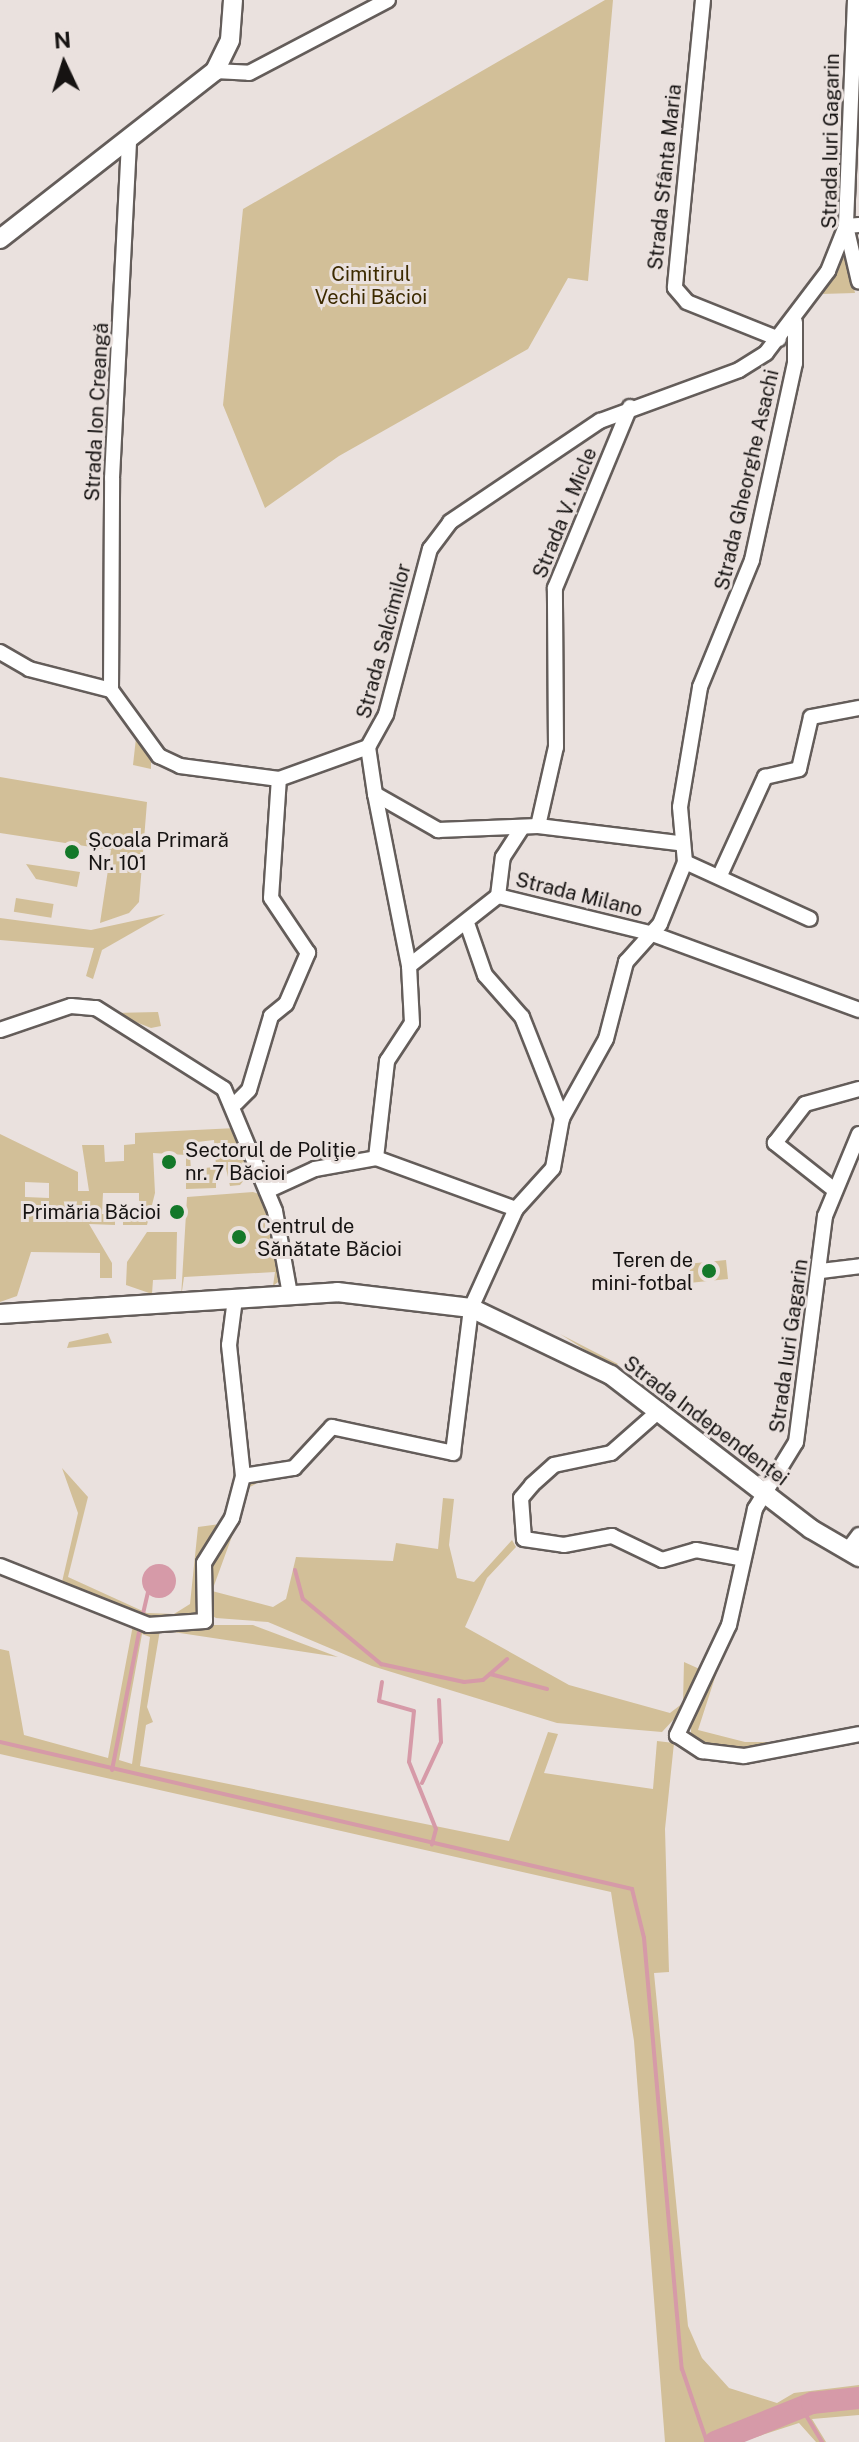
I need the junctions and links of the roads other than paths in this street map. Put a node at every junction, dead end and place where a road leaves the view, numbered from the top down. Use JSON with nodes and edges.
{"nodes":[{"id":1,"x":233,"y":0,"type":"edge"},
{"id":2,"x":388,"y":0,"type":"edge"},
{"id":3,"x":703,"y":0,"type":"edge"},
{"id":4,"x":855,"y":0,"type":"edge"},
{"id":5,"x":215,"y":71,"type":"junction"},
{"id":6,"x":129,"y":137,"type":"junction"},
{"id":7,"x":853,"y":226,"type":"edge"},
{"id":8,"x":0,"y":239,"type":"edge"},
{"id":9,"x":859,"y":282,"type":"edge"},
{"id":10,"x":795,"y":322,"type":"junction"},
{"id":11,"x":779,"y":339,"type":"junction"},
{"id":12,"x":630,"y":407,"type":"junction"},
{"id":13,"x":0,"y":652,"type":"edge"},
{"id":14,"x":111,"y":690,"type":"junction"},
{"id":15,"x":859,"y":708,"type":"edge"},
{"id":16,"x":368,"y":747,"type":"junction"},
{"id":17,"x":343,"y":759,"type":"junction"},
{"id":18,"x":279,"y":779,"type":"junction"},
{"id":19,"x":370,"y":779,"type":"junction"},
{"id":20,"x":375,"y":794,"type":"junction"},
{"id":21,"x":538,"y":826,"type":"junction"},
{"id":22,"x":522,"y":828,"type":"junction"},
{"id":23,"x":487,"y":830,"type":"junction"},
{"id":24,"x":678,"y":843,"type":"junction"},
{"id":25,"x":503,"y":857,"type":"junction"},
{"id":26,"x":685,"y":862,"type":"junction"},
{"id":27,"x":721,"y":873,"type":"junction"},
{"id":28,"x":498,"y":896,"type":"junction"},
{"id":29,"x":810,"y":919,"type":"dead end"},
{"id":30,"x":468,"y":926,"type":"junction"},
{"id":31,"x":650,"y":933,"type":"junction"},
{"id":32,"x":409,"y":966,"type":"junction"},
{"id":33,"x":859,"y":1010,"type":"edge"},
{"id":34,"x":0,"y":1030,"type":"edge"},
{"id":35,"x":859,"y":1089,"type":"edge"},
{"id":36,"x":236,"y":1103,"type":"junction"},
{"id":37,"x":562,"y":1118,"type":"junction"},
{"id":38,"x":859,"y":1134,"type":"edge"},
{"id":39,"x":376,"y":1158,"type":"junction"},
{"id":40,"x":832,"y":1188,"type":"junction"},
{"id":41,"x":267,"y":1191,"type":"junction"},
{"id":42,"x":516,"y":1209,"type":"junction"},
{"id":43,"x":859,"y":1266,"type":"edge"},
{"id":44,"x":821,"y":1271,"type":"junction"},
{"id":45,"x":290,"y":1294,"type":"junction"},
{"id":46,"x":235,"y":1299,"type":"junction"},
{"id":47,"x":471,"y":1308,"type":"junction"},
{"id":48,"x":0,"y":1314,"type":"edge"},
{"id":49,"x":660,"y":1410,"type":"junction"},
{"id":50,"x":243,"y":1476,"type":"junction"},
{"id":51,"x":763,"y":1493,"type":"junction"},
{"id":52,"x":859,"y":1535,"type":"edge"},
{"id":53,"x":853,"y":1554,"type":"edge"},
{"id":54,"x":739,"y":1558,"type":"junction"},
{"id":55,"x":0,"y":1566,"type":"edge"},
{"id":56,"x":859,"y":1734,"type":"edge"}],
"edges":[{"from":1,"to":5,"type":"main road"},
{"from":2,"to":5,"type":"street"},
{"from":3,"to":11,"type":"street","name":"Strada Sfânta Maria"},
{"from":4,"to":7,"type":"street","name":"Strada Iuri Gagarin"},
{"from":5,"to":6,"type":"main road"},
{"from":6,"to":8,"type":"main road"},
{"from":6,"to":14,"type":"street","name":"Strada Ion Creangă"},
{"from":7,"to":9,"type":"street","name":"Strada Iuri Gagarin"},
{"from":7,"to":10,"type":"street"},
{"from":10,"to":11,"type":"street","name":"Strada Salcîmilor"},
{"from":10,"to":24,"type":"street","name":"Strada Gheorghe Asachi"},
{"from":11,"to":12,"type":"street","name":"Strada Salcîmilor"},
{"from":12,"to":16,"type":"street","name":"Strada Salcîmilor"},
{"from":12,"to":21,"type":"street","name":"Strada V. Micle"},
{"from":13,"to":14,"type":"street"},
{"from":14,"to":18,"type":"street"},
{"from":15,"to":27,"type":"street"},
{"from":16,"to":17,"type":"street"},
{"from":16,"to":19,"type":"street"},
{"from":17,"to":18,"type":"street"},
{"from":17,"to":19,"type":"street"},
{"from":18,"to":36,"type":"street"},
{"from":19,"to":20,"type":"street"},
{"from":20,"to":23,"type":"street"},
{"from":20,"to":32,"type":"street"},
{"from":21,"to":22,"type":"street"},
{"from":21,"to":24,"type":"street"},
{"from":22,"to":23,"type":"street"},
{"from":22,"to":25,"type":"street"},
{"from":23,"to":25,"type":"street"},
{"from":24,"to":26,"type":"street","name":"Strada Gheorghe Asachi"},
{"from":25,"to":28,"type":"street"},
{"from":26,"to":27,"type":"street"},
{"from":26,"to":31,"type":"street"},
{"from":27,"to":29,"type":"street"},
{"from":28,"to":30,"type":"street"},
{"from":28,"to":31,"type":"street","name":"Strada Milano"},
{"from":30,"to":32,"type":"street"},
{"from":30,"to":37,"type":"street"},
{"from":31,"to":33,"type":"street","name":"Strada Milano"},
{"from":31,"to":37,"type":"street"},
{"from":32,"to":39,"type":"street"},
{"from":34,"to":36,"type":"street"},
{"from":35,"to":40,"type":"street"},
{"from":36,"to":41,"type":"street"},
{"from":37,"to":42,"type":"street"},
{"from":38,"to":40,"type":"street","name":"Strada Iuri Gagarin"},
{"from":39,"to":41,"type":"street"},
{"from":39,"to":42,"type":"street"},
{"from":40,"to":44,"type":"street","name":"Strada Iuri Gagarin"},
{"from":41,"to":45,"type":"street"},
{"from":42,"to":47,"type":"street"},
{"from":43,"to":44,"type":"street"},
{"from":44,"to":51,"type":"street","name":"Strada Iuri Gagarin"},
{"from":45,"to":46,"type":"main road","name":"Strada Independenței"},
{"from":45,"to":47,"type":"main road","name":"Strada Independenței"},
{"from":46,"to":48,"type":"main road","name":"Strada Independenței"},
{"from":46,"to":50,"type":"street"},
{"from":47,"to":49,"type":"main road","name":"Strada Independenței"},
{"from":47,"to":50,"type":"street"},
{"from":49,"to":51,"type":"main road","name":"Strada Independenței"},
{"from":49,"to":54,"type":"street"},
{"from":50,"to":55,"type":"street"},
{"from":51,"to":53,"type":"main road","name":"Strada Independenței"},
{"from":51,"to":54,"type":"street","name":"Strada Iuri Gagarin"},
{"from":52,"to":53,"type":"street"},
{"from":54,"to":56,"type":"street","name":"Strada Iuri Gagarin"}]}
